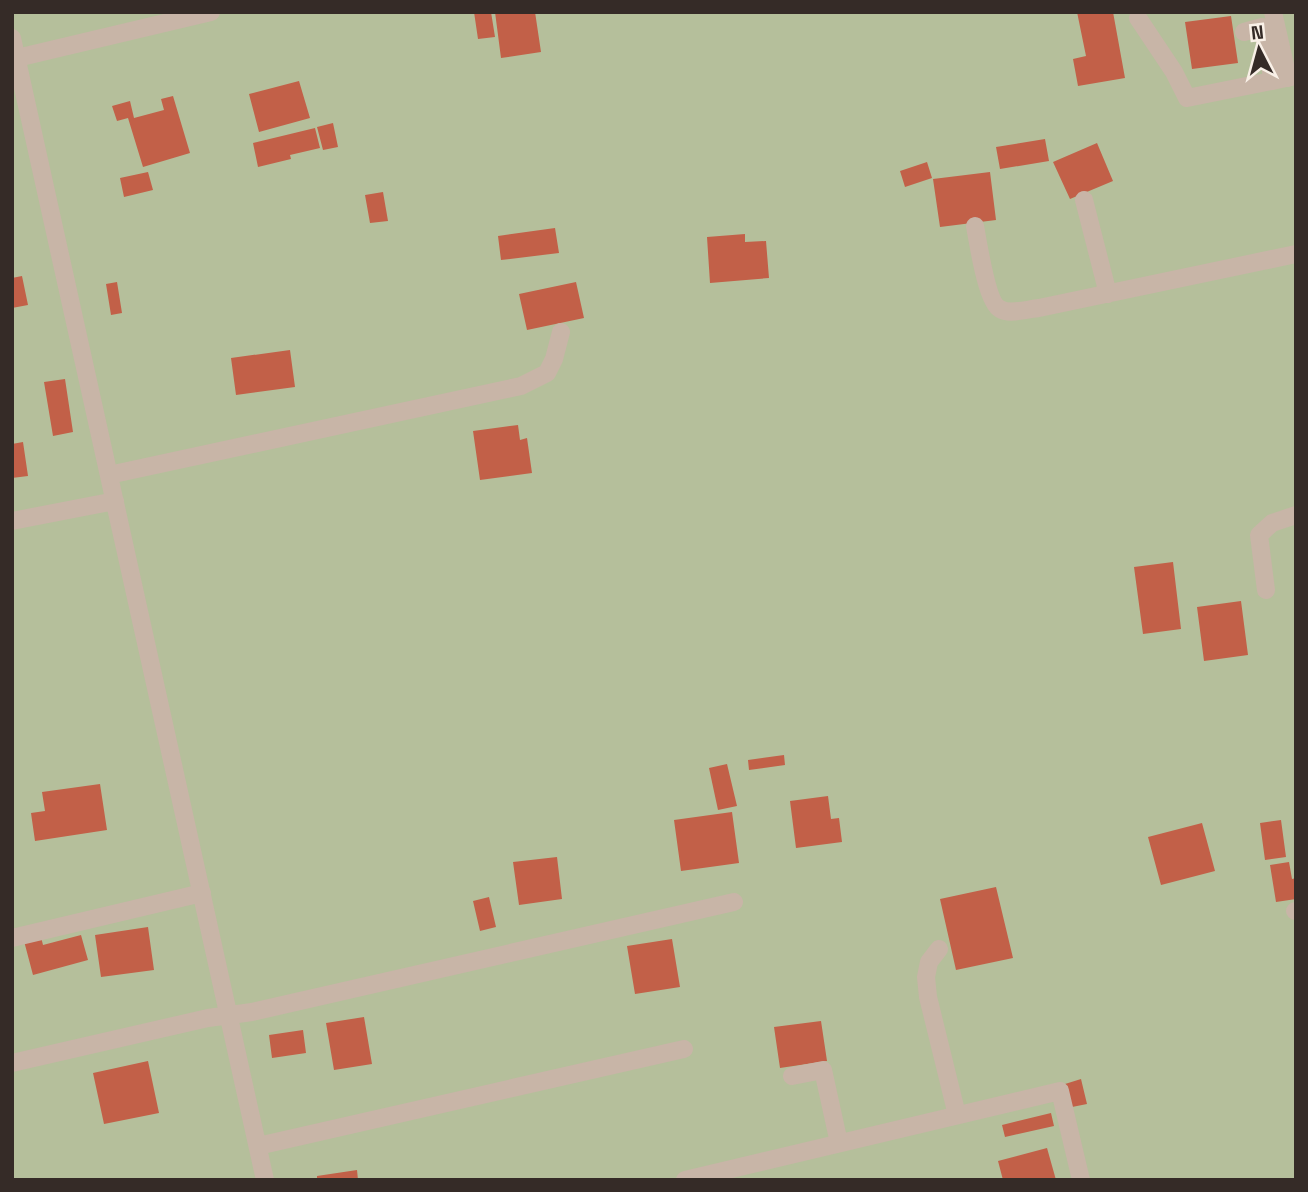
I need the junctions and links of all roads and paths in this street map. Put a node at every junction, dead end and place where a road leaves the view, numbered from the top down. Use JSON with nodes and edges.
{"nodes":[{"id":1,"x":211,"y":12,"type":"edge"},
{"id":2,"x":1273,"y":12,"type":"edge"},
{"id":3,"x":1138,"y":18,"type":"dead end"},
{"id":4,"x":1244,"y":33,"type":"dead end"},
{"id":5,"x":12,"y":38,"type":"edge"},
{"id":6,"x":17,"y":58,"type":"junction"},
{"id":7,"x":1285,"y":78,"type":"edge"},
{"id":8,"x":1084,"y":200,"type":"dead end"},
{"id":9,"x":975,"y":226,"type":"dead end"},
{"id":10,"x":1296,"y":254,"type":"edge"},
{"id":11,"x":1108,"y":294,"type":"junction"},
{"id":12,"x":561,"y":332,"type":"dead end"},
{"id":13,"x":109,"y":475,"type":"junction"},
{"id":14,"x":115,"y":501,"type":"junction"},
{"id":15,"x":1296,"y":515,"type":"edge"},
{"id":16,"x":12,"y":521,"type":"edge"},
{"id":17,"x":1266,"y":590,"type":"dead end"},
{"id":18,"x":202,"y":893,"type":"junction"},
{"id":19,"x":734,"y":902,"type":"dead end"},
{"id":20,"x":12,"y":937,"type":"edge"},
{"id":21,"x":939,"y":949,"type":"dead end"},
{"id":22,"x":229,"y":1016,"type":"junction"},
{"id":23,"x":684,"y":1049,"type":"dead end"},
{"id":24,"x":12,"y":1063,"type":"edge"},
{"id":25,"x":792,"y":1076,"type":"dead end"},
{"id":26,"x":957,"y":1115,"type":"junction"},
{"id":27,"x":839,"y":1143,"type":"junction"},
{"id":28,"x":258,"y":1146,"type":"junction"},
{"id":29,"x":265,"y":1180,"type":"edge"},
{"id":30,"x":685,"y":1180,"type":"edge"},
{"id":31,"x":1081,"y":1180,"type":"edge"}],
"edges":[{"from":1,"to":6,"type":"street"},
{"from":2,"to":7,"type":"street"},
{"from":3,"to":7,"type":"street"},
{"from":4,"to":7,"type":"street"},
{"from":5,"to":6,"type":"street"},
{"from":6,"to":13,"type":"street"},
{"from":8,"to":11,"type":"street"},
{"from":9,"to":11,"type":"street"},
{"from":10,"to":11,"type":"street"},
{"from":12,"to":13,"type":"street"},
{"from":13,"to":14,"type":"street"},
{"from":14,"to":16,"type":"street"},
{"from":14,"to":18,"type":"street"},
{"from":15,"to":17,"type":"street"},
{"from":18,"to":20,"type":"street"},
{"from":18,"to":22,"type":"street"},
{"from":19,"to":22,"type":"street"},
{"from":21,"to":26,"type":"street"},
{"from":22,"to":24,"type":"street"},
{"from":22,"to":28,"type":"street"},
{"from":23,"to":28,"type":"street"},
{"from":25,"to":27,"type":"street"},
{"from":26,"to":27,"type":"street"},
{"from":26,"to":31,"type":"street"},
{"from":27,"to":30,"type":"street"},
{"from":28,"to":29,"type":"street"}]}
